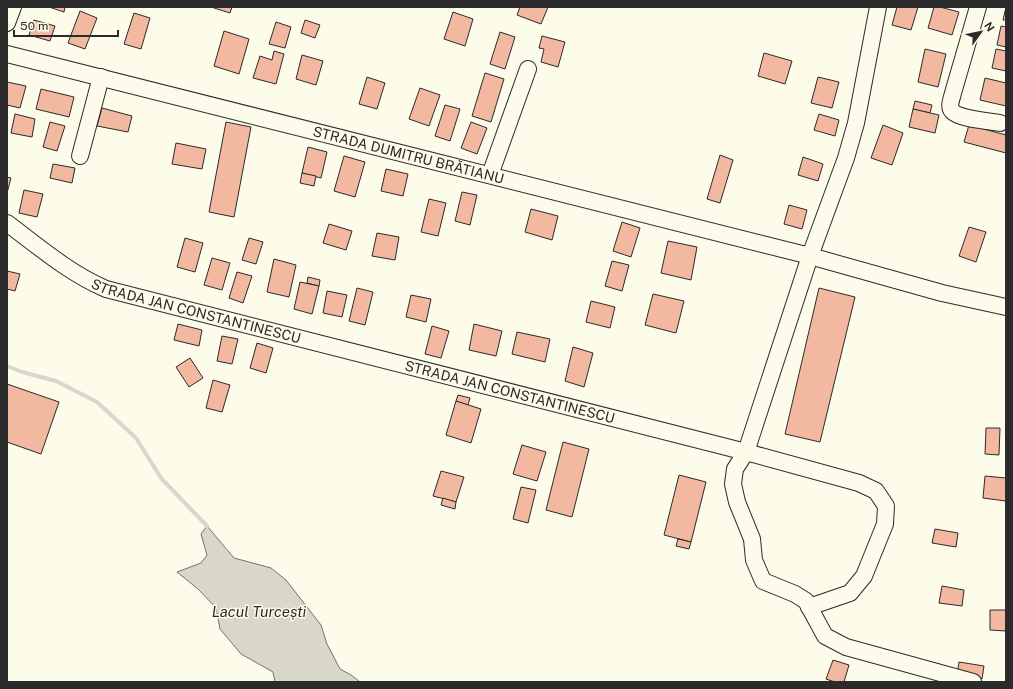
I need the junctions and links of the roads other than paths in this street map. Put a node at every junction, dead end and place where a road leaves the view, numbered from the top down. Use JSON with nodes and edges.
{"nodes":[{"id":1,"x":13,"y":7,"type":"edge"},
{"id":2,"x":878,"y":7,"type":"edge"},
{"id":3,"x":978,"y":7,"type":"edge"},
{"id":4,"x":7,"y":23,"type":"edge"},
{"id":5,"x":7,"y":54,"type":"edge"},
{"id":6,"x":528,"y":69,"type":"dead end"},
{"id":7,"x":101,"y":77,"type":"junction"},
{"id":8,"x":1000,"y":123,"type":"dead end"},
{"id":9,"x":80,"y":156,"type":"dead end"},
{"id":10,"x":490,"y":175,"type":"junction"},
{"id":11,"x":7,"y":223,"type":"edge"},
{"id":12,"x":810,"y":256,"type":"junction"},
{"id":13,"x":1006,"y":307,"type":"edge"},
{"id":14,"x":746,"y":452,"type":"junction"},
{"id":15,"x":809,"y":607,"type":"junction"},
{"id":16,"x":973,"y":682,"type":"edge"}],
"edges":[{"from":1,"to":4,"type":"street"},
{"from":2,"to":12,"type":"street"},
{"from":3,"to":8,"type":"street"},
{"from":5,"to":7,"type":"street","name":"STRADA DUMITRU BRĂTIANU"},
{"from":6,"to":10,"type":"street"},
{"from":7,"to":9,"type":"street"},
{"from":7,"to":10,"type":"street","name":"STRADA DUMITRU BRĂTIANU"},
{"from":10,"to":12,"type":"street","name":"STRADA DUMITRU BRĂTIANU"},
{"from":11,"to":14,"type":"street","name":"STRADA JAN CONSTANTINESCU"},
{"from":12,"to":13,"type":"street","name":"STRADA DUMITRU BRĂTIANU"},
{"from":12,"to":14,"type":"street"},
{"from":14,"to":15,"type":"street"},
{"from":14,"to":15,"type":"street","name":"STRADA JAN CONSTANTINESCU"},
{"from":15,"to":16,"type":"street"}]}
